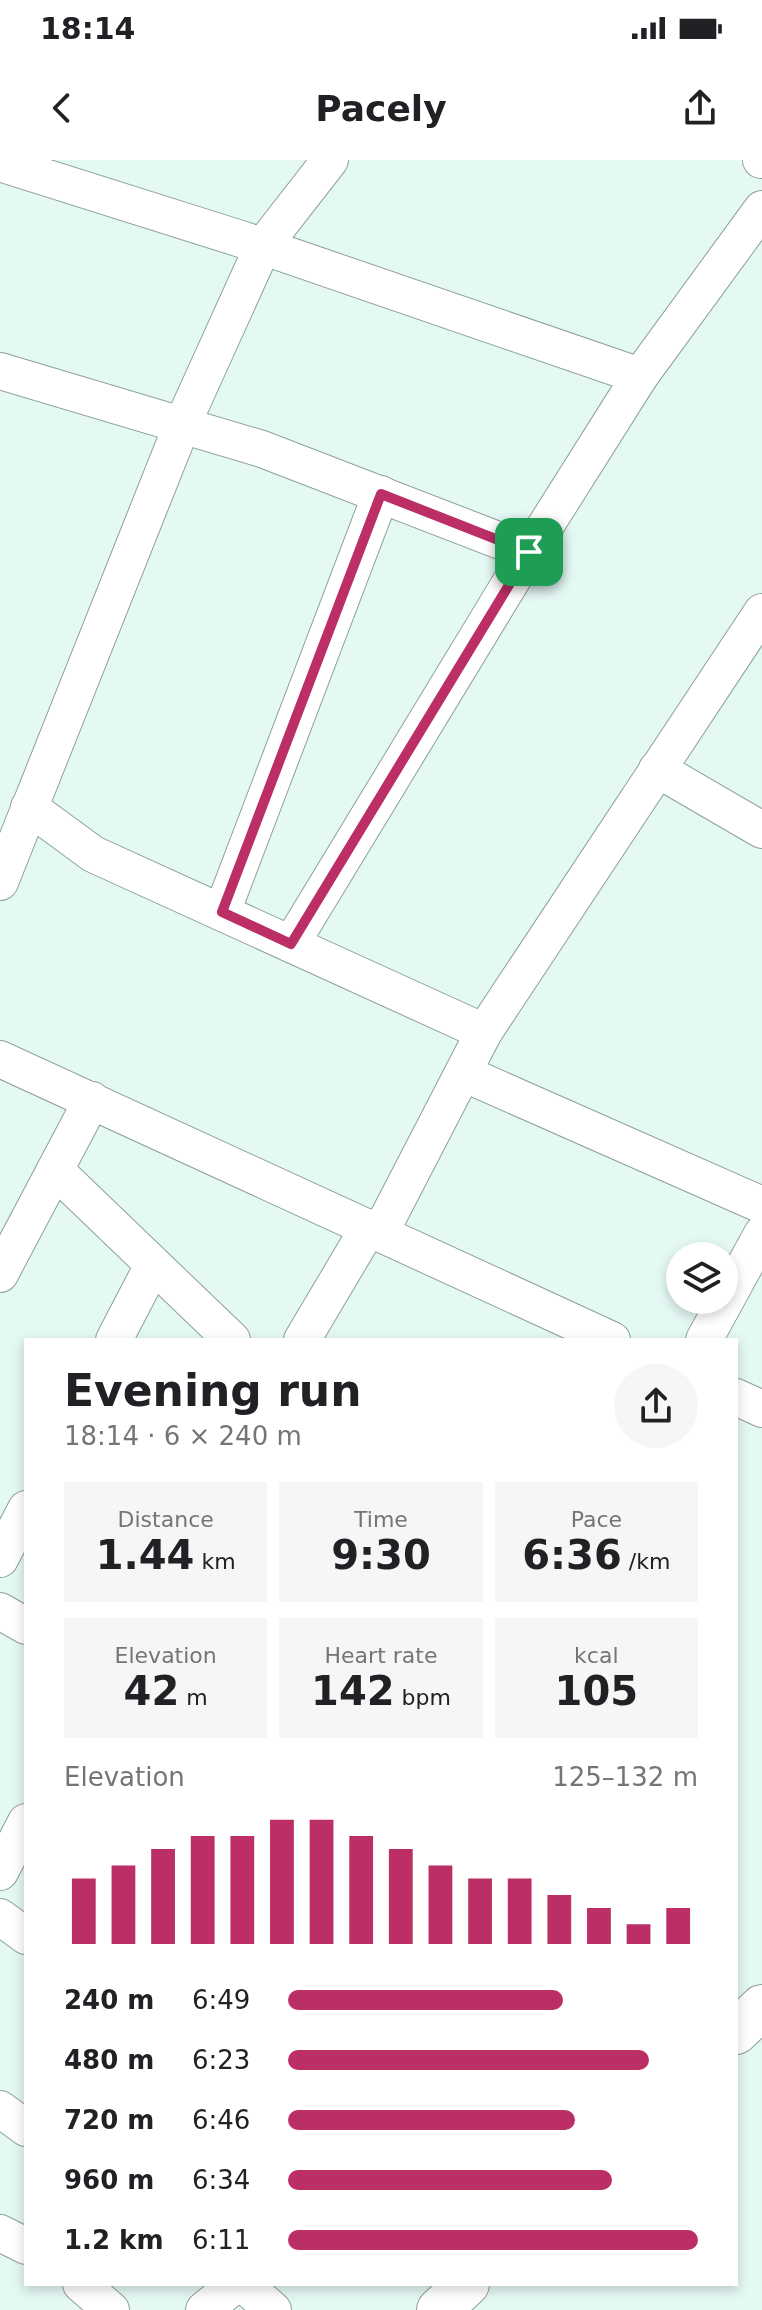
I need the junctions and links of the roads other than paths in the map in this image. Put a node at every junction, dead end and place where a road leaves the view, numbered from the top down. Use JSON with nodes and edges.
{"nodes":[{"id":1,"x":330,"y":160,"type":"edge"},
{"id":2,"x":0,"y":163,"type":"edge"},
{"id":3,"x":762,"y":209,"type":"edge"},
{"id":4,"x":263,"y":246,"type":"junction"},
{"id":5,"x":0,"y":371,"type":"edge"},
{"id":6,"x":640,"y":376,"type":"junction"},
{"id":7,"x":182,"y":425,"type":"junction"},
{"id":8,"x":381,"y":494,"type":"junction"},
{"id":9,"x":529,"y":552,"type":"junction"},
{"id":10,"x":758,"y":626,"type":"edge"},
{"id":11,"x":657,"y":769,"type":"junction"},
{"id":12,"x":29,"y":807,"type":"junction"},
{"id":13,"x":762,"y":830,"type":"edge"},
{"id":14,"x":0,"y":882,"type":"edge"},
{"id":15,"x":222,"y":912,"type":"junction"},
{"id":16,"x":291,"y":944,"type":"junction"},
{"id":17,"x":484,"y":1032,"type":"junction"},
{"id":18,"x":0,"y":1059,"type":"edge"},
{"id":19,"x":463,"y":1073,"type":"junction"},
{"id":20,"x":92,"y":1100,"type":"junction"},
{"id":21,"x":55,"y":1170,"type":"junction"},
{"id":22,"x":762,"y":1205,"type":"edge"},
{"id":23,"x":374,"y":1230,"type":"junction"},
{"id":24,"x":762,"y":1234,"type":"edge"},
{"id":25,"x":153,"y":1265,"type":"junction"},
{"id":26,"x":0,"y":1274,"type":"edge"},
{"id":27,"x":115,"y":1338,"type":"edge"},
{"id":28,"x":230,"y":1338,"type":"edge"},
{"id":29,"x":303,"y":1338,"type":"edge"},
{"id":30,"x":608,"y":1338,"type":"edge"},
{"id":31,"x":705,"y":1338,"type":"edge"},
{"id":32,"x":738,"y":1398,"type":"edge"},
{"id":33,"x":762,"y":1409,"type":"edge"},
{"id":34,"x":24,"y":1513,"type":"edge"},
{"id":35,"x":0,"y":1559,"type":"edge"},
{"id":36,"x":0,"y":1611,"type":"edge"},
{"id":37,"x":24,"y":1625,"type":"edge"},
{"id":38,"x":24,"y":1826,"type":"edge"},
{"id":39,"x":0,"y":1872,"type":"edge"},
{"id":40,"x":0,"y":1917,"type":"edge"},
{"id":41,"x":24,"y":1935,"type":"edge"},
{"id":42,"x":762,"y":2007,"type":"edge"},
{"id":43,"x":738,"y":2030,"type":"edge"},
{"id":44,"x":0,"y":2109,"type":"edge"},
{"id":45,"x":24,"y":2127,"type":"edge"},
{"id":46,"x":0,"y":2233,"type":"edge"},
{"id":47,"x":24,"y":2245,"type":"edge"},
{"id":48,"x":83,"y":2286,"type":"edge"},
{"id":49,"x":234,"y":2286,"type":"edge"},
{"id":50,"x":245,"y":2286,"type":"edge"},
{"id":51,"x":465,"y":2286,"type":"edge"},
{"id":52,"x":111,"y":2310,"type":"edge"},
{"id":53,"x":204,"y":2310,"type":"edge"},
{"id":54,"x":273,"y":2310,"type":"edge"},
{"id":55,"x":439,"y":2310,"type":"edge"}],
"edges":[{"from":1,"to":4,"type":"street"},
{"from":2,"to":4,"type":"street"},
{"from":3,"to":6,"type":"street"},
{"from":4,"to":6,"type":"street"},
{"from":4,"to":7,"type":"street"},
{"from":5,"to":7,"type":"street"},
{"from":6,"to":9,"type":"street"},
{"from":7,"to":8,"type":"street"},
{"from":7,"to":12,"type":"street"},
{"from":8,"to":9,"type":"street"},
{"from":8,"to":15,"type":"street"},
{"from":9,"to":16,"type":"street"},
{"from":10,"to":11,"type":"street"},
{"from":11,"to":13,"type":"street"},
{"from":11,"to":17,"type":"street"},
{"from":12,"to":14,"type":"street"},
{"from":12,"to":15,"type":"street"},
{"from":15,"to":16,"type":"street"},
{"from":16,"to":17,"type":"street"},
{"from":17,"to":19,"type":"street"},
{"from":18,"to":20,"type":"street"},
{"from":19,"to":22,"type":"street"},
{"from":19,"to":23,"type":"street"},
{"from":20,"to":21,"type":"street"},
{"from":20,"to":23,"type":"street"},
{"from":21,"to":25,"type":"street"},
{"from":21,"to":26,"type":"street"},
{"from":23,"to":29,"type":"street"},
{"from":23,"to":30,"type":"street"},
{"from":24,"to":31,"type":"street"},
{"from":25,"to":27,"type":"street"},
{"from":25,"to":28,"type":"street"},
{"from":32,"to":33,"type":"street"},
{"from":34,"to":35,"type":"street"},
{"from":36,"to":37,"type":"street"},
{"from":38,"to":39,"type":"street"},
{"from":40,"to":41,"type":"street"},
{"from":42,"to":43,"type":"street"},
{"from":44,"to":45,"type":"street"},
{"from":46,"to":47,"type":"street"},
{"from":48,"to":52,"type":"street"},
{"from":49,"to":53,"type":"street"},
{"from":50,"to":54,"type":"street"},
{"from":51,"to":55,"type":"street"}]}
